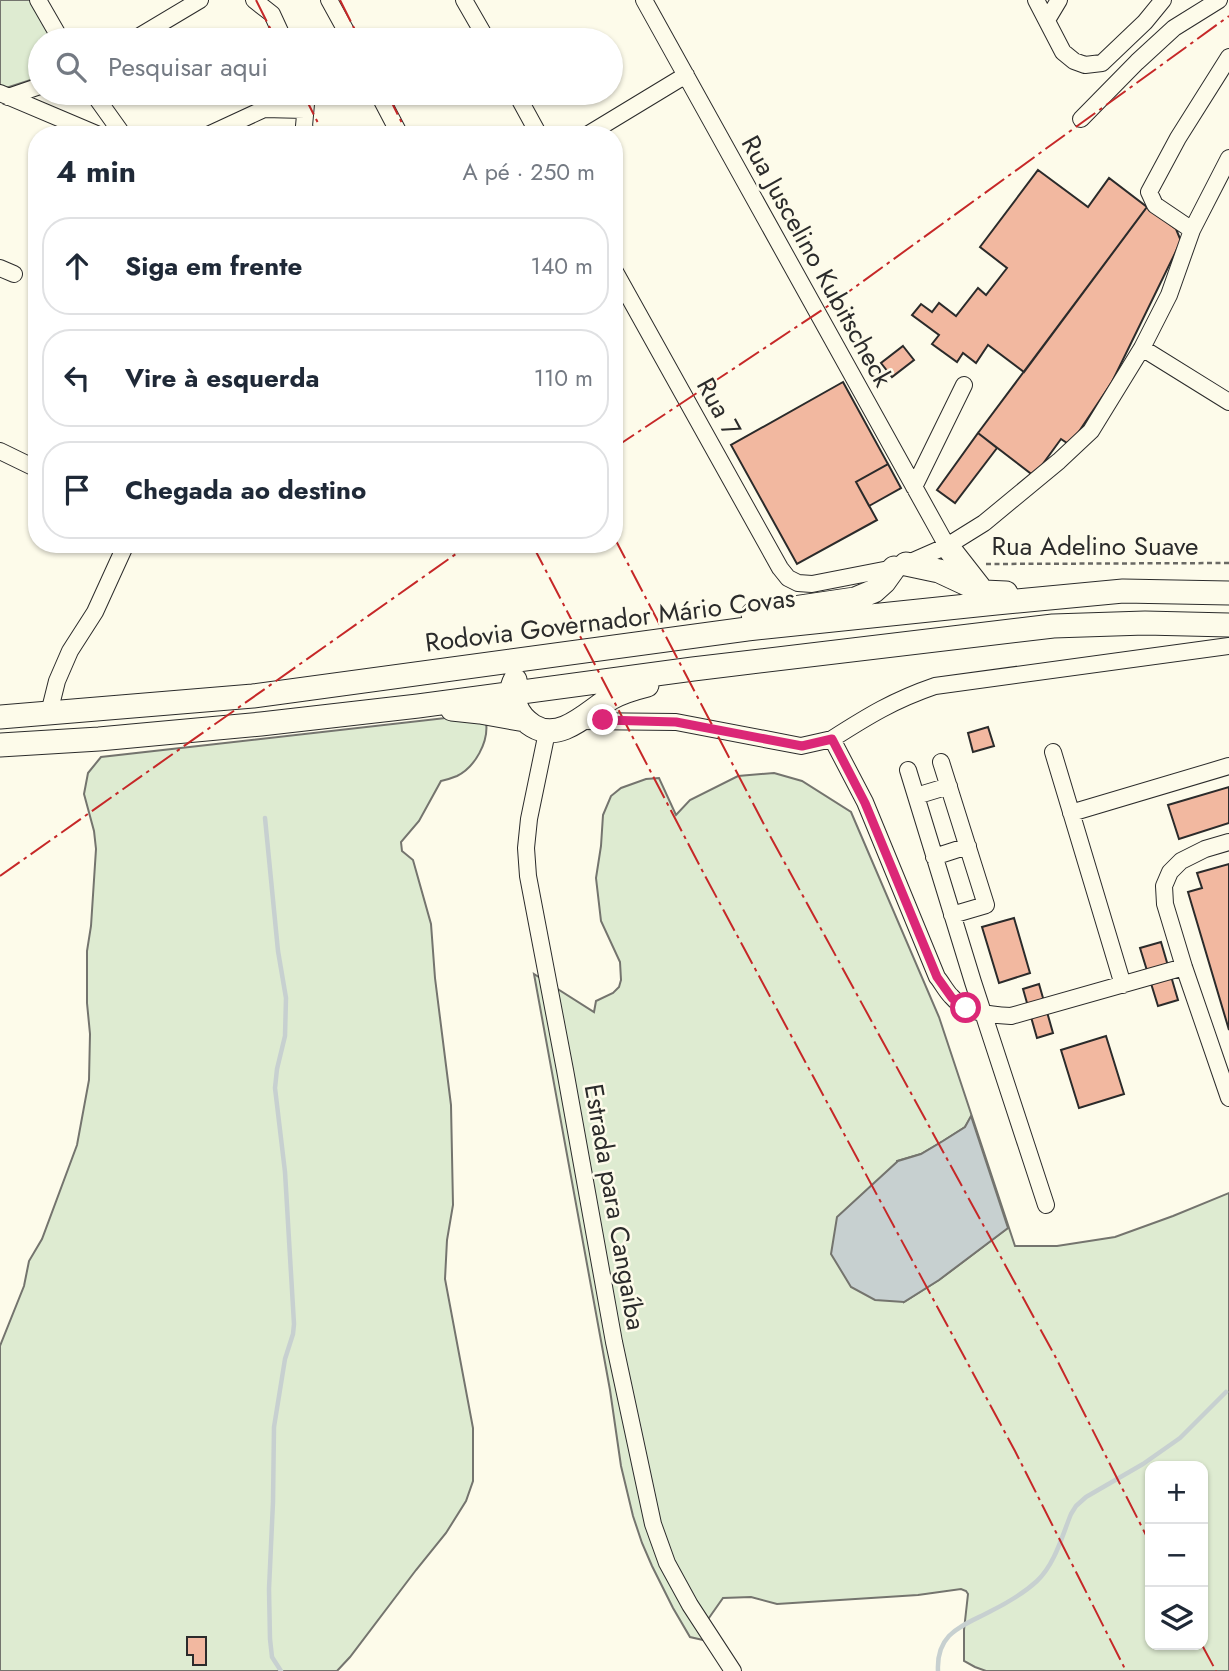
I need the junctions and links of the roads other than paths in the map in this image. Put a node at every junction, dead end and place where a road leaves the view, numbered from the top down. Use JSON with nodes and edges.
{"nodes":[{"id":1,"x":38,"y":0,"type":"edge"},
{"id":2,"x":201,"y":0,"type":"edge"},
{"id":3,"x":254,"y":0,"type":"edge"},
{"id":4,"x":328,"y":0,"type":"edge"},
{"id":5,"x":464,"y":0,"type":"edge"},
{"id":6,"x":644,"y":0,"type":"edge"},
{"id":7,"x":1036,"y":0,"type":"edge"},
{"id":8,"x":1059,"y":0,"type":"edge"},
{"id":9,"x":1163,"y":0,"type":"edge"},
{"id":10,"x":1219,"y":0,"type":"edge"},
{"id":11,"x":1047,"y":20,"type":"junction"},
{"id":12,"x":54,"y":28,"type":"edge"},
{"id":13,"x":153,"y":28,"type":"edge"},
{"id":14,"x":278,"y":28,"type":"edge"},
{"id":15,"x":344,"y":28,"type":"edge"},
{"id":16,"x":480,"y":28,"type":"edge"},
{"id":17,"x":1229,"y":57,"type":"edge"},
{"id":18,"x":686,"y":75,"type":"junction"},
{"id":19,"x":28,"y":89,"type":"edge"},
{"id":20,"x":4,"y":95,"type":"edge"},
{"id":21,"x":28,"y":104,"type":"edge"},
{"id":22,"x":30,"y":105,"type":"edge"},
{"id":23,"x":102,"y":105,"type":"edge"},
{"id":24,"x":306,"y":105,"type":"edge"},
{"id":25,"x":384,"y":105,"type":"edge"},
{"id":26,"x":523,"y":105,"type":"edge"},
{"id":27,"x":305,"y":110,"type":"junction"},
{"id":28,"x":1081,"y":119,"type":"dead end"},
{"id":29,"x":79,"y":126,"type":"edge"},
{"id":30,"x":117,"y":126,"type":"edge"},
{"id":31,"x":227,"y":126,"type":"edge"},
{"id":32,"x":303,"y":126,"type":"edge"},
{"id":33,"x":395,"y":126,"type":"edge"},
{"id":34,"x":534,"y":126,"type":"edge"},
{"id":35,"x":602,"y":126,"type":"edge"},
{"id":36,"x":1227,"y":167,"type":"edge"},
{"id":37,"x":1192,"y":230,"type":"junction"},
{"id":38,"x":623,"y":286,"type":"edge"},
{"id":39,"x":1142,"y":348,"type":"junction"},
{"id":40,"x":964,"y":385,"type":"dead end"},
{"id":41,"x":1229,"y":402,"type":"edge"},
{"id":42,"x":0,"y":452,"type":"edge"},
{"id":43,"x":28,"y":465,"type":"edge"},
{"id":44,"x":914,"y":487,"type":"junction"},
{"id":45,"x":947,"y":546,"type":"junction"},
{"id":46,"x":122,"y":553,"type":"edge"},
{"id":47,"x":900,"y":566,"type":"junction"},
{"id":48,"x":984,"y":592,"type":"junction"},
{"id":49,"x":1229,"y":593,"type":"edge"},
{"id":50,"x":1042,"y":599,"type":"junction"},
{"id":51,"x":1229,"y":625,"type":"edge"},
{"id":52,"x":676,"y":639,"type":"junction"},
{"id":53,"x":908,"y":643,"type":"junction"},
{"id":54,"x":1229,"y":646,"type":"edge"},
{"id":55,"x":581,"y":651,"type":"junction"},
{"id":56,"x":511,"y":692,"type":"junction"},
{"id":57,"x":418,"y":706,"type":"junction"},
{"id":58,"x":49,"y":713,"type":"junction"},
{"id":59,"x":0,"y":717,"type":"edge"},
{"id":60,"x":525,"y":720,"type":"junction"},
{"id":61,"x":577,"y":721,"type":"junction"},
{"id":62,"x":547,"y":732,"type":"junction"},
{"id":63,"x":832,"y":739,"type":"junction"},
{"id":64,"x":0,"y":745,"type":"edge"},
{"id":65,"x":1053,"y":752,"type":"dead end"},
{"id":66,"x":941,"y":762,"type":"dead end"},
{"id":67,"x":1229,"y":765,"type":"edge"},
{"id":68,"x":908,"y":770,"type":"dead end"},
{"id":69,"x":949,"y":786,"type":"junction"},
{"id":70,"x":916,"y":796,"type":"junction"},
{"id":71,"x":1071,"y":813,"type":"junction"},
{"id":72,"x":1229,"y":842,"type":"edge"},
{"id":73,"x":968,"y":846,"type":"junction"},
{"id":74,"x":934,"y":857,"type":"junction"},
{"id":75,"x":952,"y":915,"type":"junction"},
{"id":76,"x":1184,"y":967,"type":"junction"},
{"id":77,"x":1123,"y":985,"type":"junction"},
{"id":78,"x":983,"y":1013,"type":"junction"},
{"id":79,"x":1229,"y":1098,"type":"edge"},
{"id":80,"x":1046,"y":1205,"type":"dead end"},
{"id":81,"x":733,"y":1671,"type":"edge"}],
"edges":[{"from":1,"to":12,"type":"street"},
{"from":2,"to":13,"type":"street"},
{"from":3,"to":14,"type":"street"},
{"from":4,"to":15,"type":"street"},
{"from":5,"to":16,"type":"street"},
{"from":6,"to":18,"type":"street","name":"Rua Juscelino Kubitscheck"},
{"from":7,"to":11,"type":"street"},
{"from":8,"to":11,"type":"street"},
{"from":9,"to":11,"type":"street"},
{"from":10,"to":28,"type":"street"},
{"from":17,"to":37,"type":"street"},
{"from":18,"to":35,"type":"street"},
{"from":18,"to":44,"type":"street","name":"Rua Juscelino Kubitscheck"},
{"from":19,"to":20,"type":"street"},
{"from":20,"to":21,"type":"street"},
{"from":22,"to":29,"type":"street"},
{"from":23,"to":30,"type":"street"},
{"from":24,"to":27,"type":"street"},
{"from":25,"to":33,"type":"street"},
{"from":26,"to":34,"type":"street"},
{"from":27,"to":31,"type":"street"},
{"from":27,"to":32,"type":"street"},
{"from":36,"to":37,"type":"street"},
{"from":37,"to":39,"type":"street"},
{"from":38,"to":47,"type":"street","name":"Rua 7"},
{"from":39,"to":41,"type":"street"},
{"from":39,"to":45,"type":"street"},
{"from":40,"to":44,"type":"street"},
{"from":42,"to":43,"type":"street"},
{"from":44,"to":45,"type":"street","name":"Rua Juscelino Kubitscheck"},
{"from":45,"to":47,"type":"street"},
{"from":45,"to":48,"type":"highway"},
{"from":46,"to":58,"type":"street"},
{"from":47,"to":48,"type":"highway"},
{"from":47,"to":55,"type":"highway"},
{"from":48,"to":50,"type":"highway"},
{"from":49,"to":50,"type":"highway","name":"Rodovia Governador Mário Covas"},
{"from":50,"to":52,"type":"highway","name":"Rodovia Governador Mário Covas"},
{"from":51,"to":53,"type":"highway"},
{"from":52,"to":55,"type":"highway","name":"Rodovia Governador Mário Covas"},
{"from":52,"to":56,"type":"highway"},
{"from":53,"to":56,"type":"highway"},
{"from":53,"to":61,"type":"highway"},
{"from":54,"to":63,"type":"street"},
{"from":55,"to":58,"type":"highway","name":"Rodovia Governador Mário Covas"},
{"from":56,"to":57,"type":"highway"},
{"from":56,"to":60,"type":"highway"},
{"from":57,"to":60,"type":"highway"},
{"from":57,"to":64,"type":"highway"},
{"from":58,"to":59,"type":"highway","name":"Rodovia Governador Mário Covas"},
{"from":60,"to":62,"type":"highway"},
{"from":61,"to":62,"type":"highway"},
{"from":61,"to":63,"type":"street"},
{"from":62,"to":81,"type":"street","name":"Estrada para Cangaíba"},
{"from":63,"to":78,"type":"street"},
{"from":65,"to":71,"type":"street"},
{"from":66,"to":69,"type":"street"},
{"from":67,"to":71,"type":"street"},
{"from":68,"to":70,"type":"street"},
{"from":69,"to":70,"type":"street"},
{"from":69,"to":73,"type":"street"},
{"from":70,"to":74,"type":"street"},
{"from":71,"to":77,"type":"street"},
{"from":72,"to":76,"type":"street"},
{"from":73,"to":74,"type":"street"},
{"from":73,"to":75,"type":"street"},
{"from":74,"to":75,"type":"street"},
{"from":75,"to":78,"type":"street"},
{"from":76,"to":77,"type":"street"},
{"from":76,"to":79,"type":"street"},
{"from":77,"to":78,"type":"street"},
{"from":78,"to":80,"type":"street"}]}
